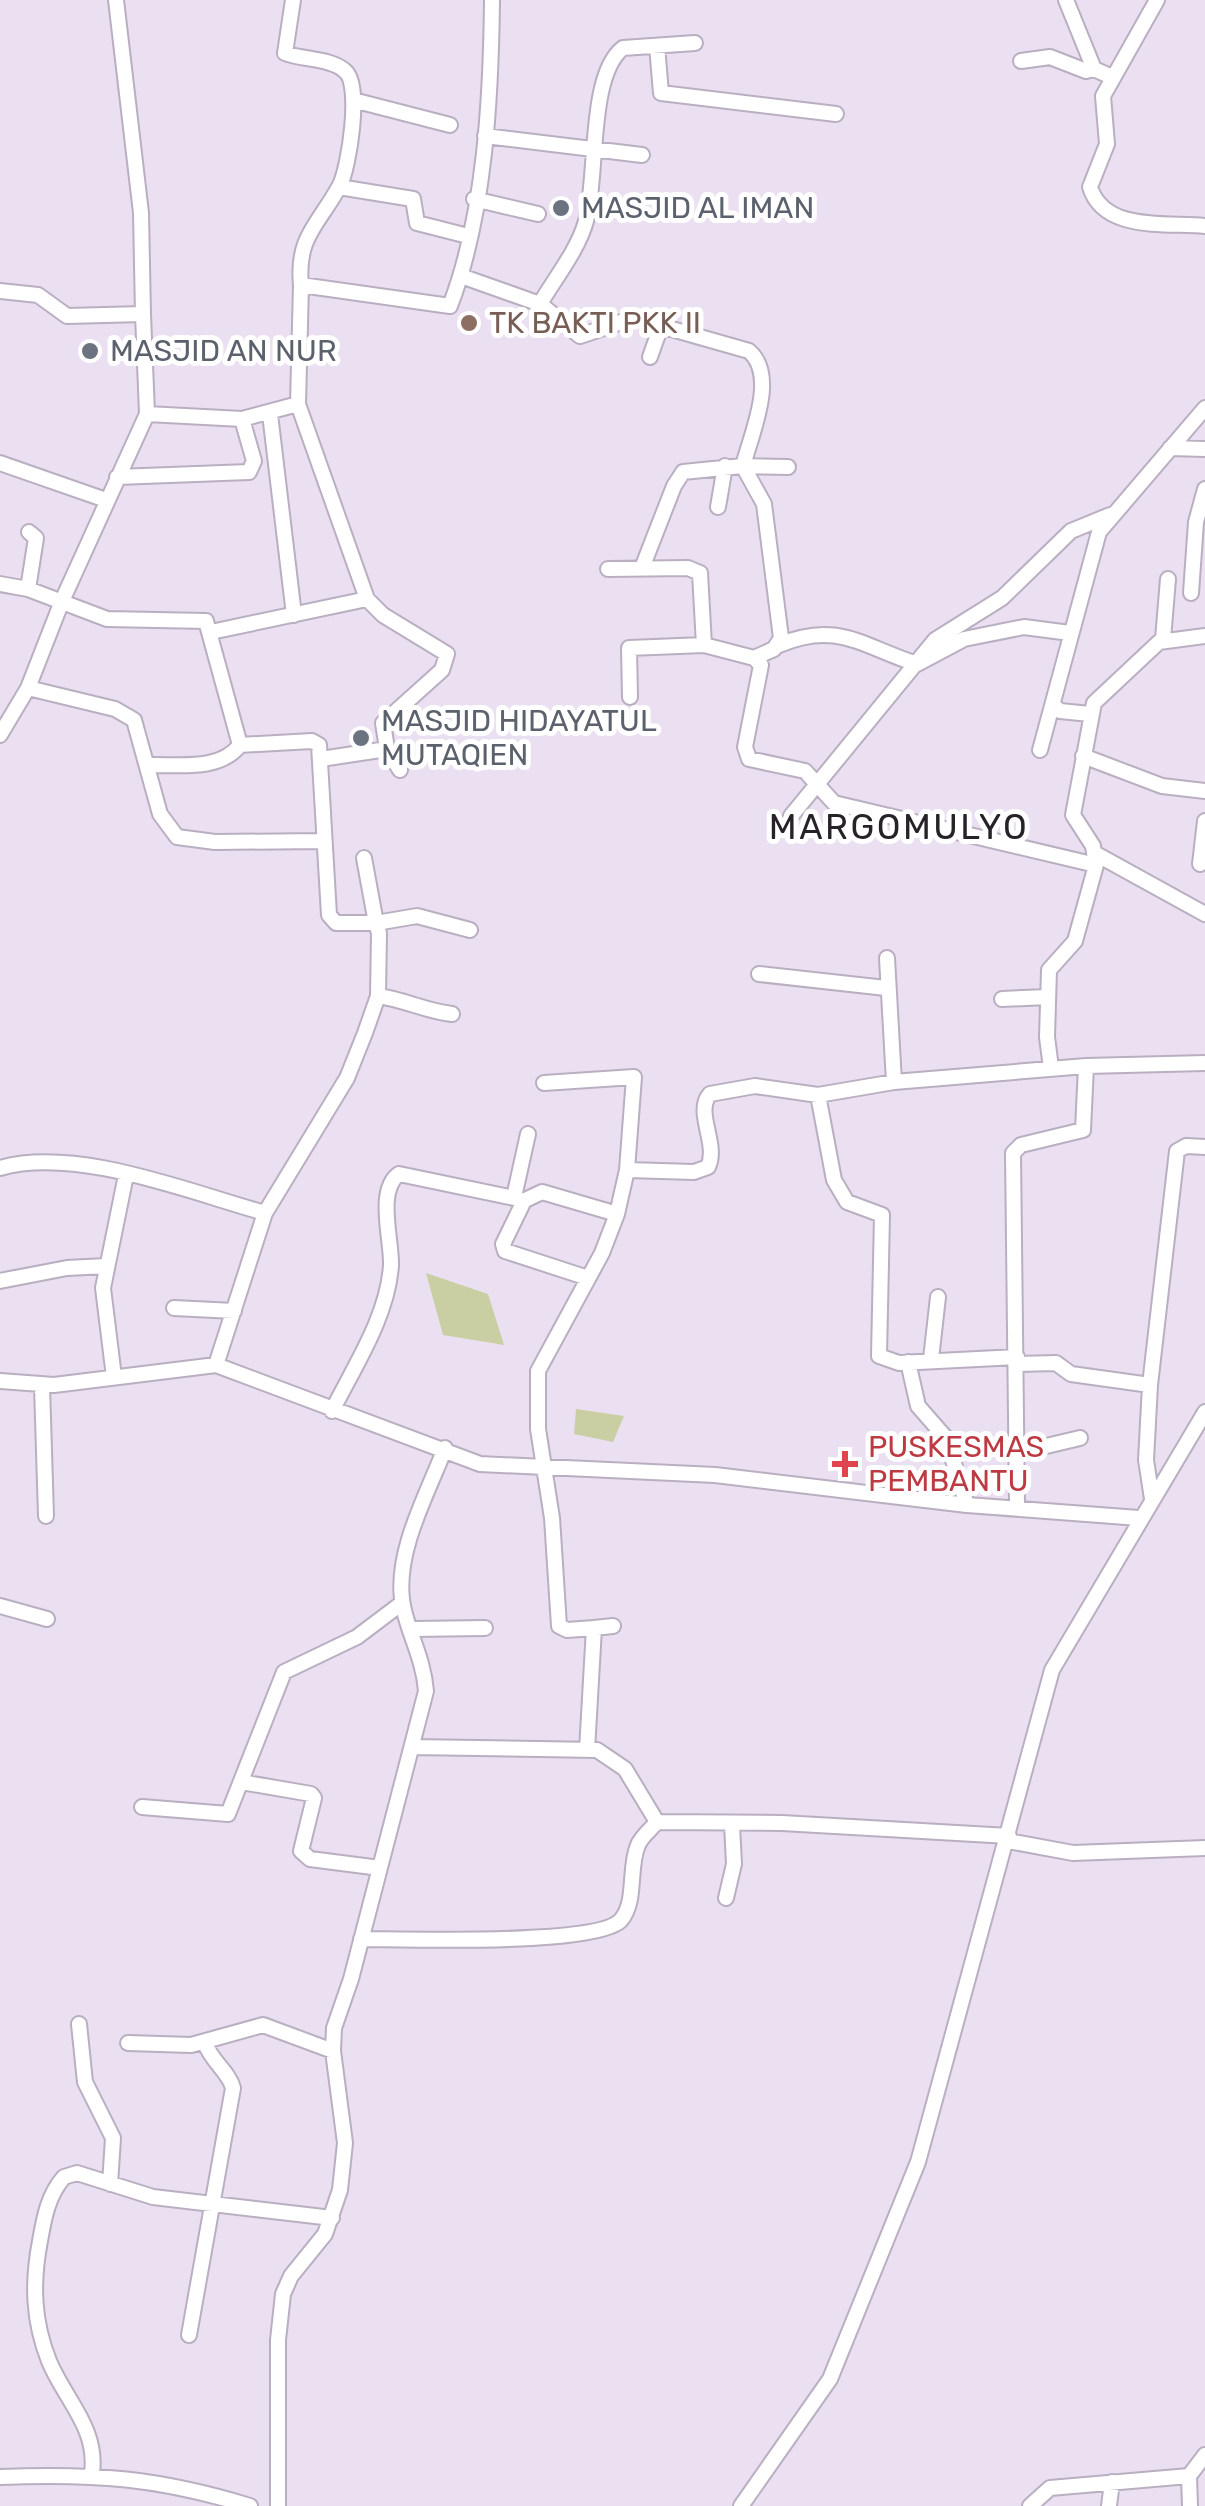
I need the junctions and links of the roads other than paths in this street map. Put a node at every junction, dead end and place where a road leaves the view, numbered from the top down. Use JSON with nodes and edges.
{"nodes":[{"id":1,"x":116,"y":0,"type":"edge"},
{"id":2,"x":293,"y":0,"type":"edge"},
{"id":3,"x":492,"y":0,"type":"edge"},
{"id":4,"x":1066,"y":0,"type":"edge"},
{"id":5,"x":1157,"y":0,"type":"edge"},
{"id":6,"x":695,"y":43,"type":"dead end"},
{"id":7,"x":657,"y":46,"type":"junction"},
{"id":8,"x":1022,"y":61,"type":"dead end"},
{"id":9,"x":1094,"y":69,"type":"junction"},
{"id":10,"x":1112,"y":77,"type":"junction"},
{"id":11,"x":353,"y":100,"type":"junction"},
{"id":12,"x":836,"y":114,"type":"dead end"},
{"id":13,"x":450,"y":124,"type":"dead end"},
{"id":14,"x":485,"y":136,"type":"junction"},
{"id":15,"x":598,"y":149,"type":"junction"},
{"id":16,"x":642,"y":155,"type":"dead end"},
{"id":17,"x":339,"y":187,"type":"junction"},
{"id":18,"x":474,"y":199,"type":"junction"},
{"id":19,"x":538,"y":214,"type":"dead end"},
{"id":20,"x":1205,"y":226,"type":"edge"},
{"id":21,"x":468,"y":236,"type":"junction"},
{"id":22,"x":461,"y":276,"type":"junction"},
{"id":23,"x":301,"y":285,"type":"junction"},
{"id":24,"x":0,"y":292,"type":"edge"},
{"id":25,"x":540,"y":304,"type":"junction"},
{"id":26,"x":143,"y":314,"type":"junction"},
{"id":27,"x":660,"y":326,"type":"junction"},
{"id":28,"x":650,"y":357,"type":"dead end"},
{"id":29,"x":298,"y":404,"type":"junction"},
{"id":30,"x":1205,"y":408,"type":"edge"},
{"id":31,"x":148,"y":414,"type":"junction"},
{"id":32,"x":270,"y":414,"type":"junction"},
{"id":33,"x":242,"y":419,"type":"junction"},
{"id":34,"x":1170,"y":448,"type":"junction"},
{"id":35,"x":1205,"y":449,"type":"edge"},
{"id":36,"x":0,"y":463,"type":"edge"},
{"id":37,"x":725,"y":466,"type":"junction"},
{"id":38,"x":743,"y":466,"type":"junction"},
{"id":39,"x":788,"y":467,"type":"dead end"},
{"id":40,"x":117,"y":477,"type":"junction"},
{"id":41,"x":1205,"y":489,"type":"edge"},
{"id":42,"x":106,"y":500,"type":"junction"},
{"id":43,"x":718,"y":508,"type":"dead end"},
{"id":44,"x":1110,"y":515,"type":"junction"},
{"id":45,"x":29,"y":532,"type":"dead end"},
{"id":46,"x":642,"y":568,"type":"junction"},
{"id":47,"x":608,"y":569,"type":"dead end"},
{"id":48,"x":1168,"y":579,"type":"dead end"},
{"id":49,"x":0,"y":584,"type":"edge"},
{"id":50,"x":28,"y":589,"type":"junction"},
{"id":51,"x":1191,"y":594,"type":"dead end"},
{"id":52,"x":367,"y":599,"type":"junction"},
{"id":53,"x":62,"y":601,"type":"junction"},
{"id":54,"x":294,"y":615,"type":"junction"},
{"id":55,"x":211,"y":632,"type":"junction"},
{"id":56,"x":1070,"y":633,"type":"junction"},
{"id":57,"x":1205,"y":636,"type":"edge"},
{"id":58,"x":1163,"y":639,"type":"junction"},
{"id":59,"x":704,"y":645,"type":"junction"},
{"id":60,"x":779,"y":645,"type":"junction"},
{"id":61,"x":754,"y":658,"type":"junction"},
{"id":62,"x":913,"y":663,"type":"junction"},
{"id":63,"x":28,"y":688,"type":"junction"},
{"id":64,"x":630,"y":697,"type":"dead end"},
{"id":65,"x":1054,"y":706,"type":"junction"},
{"id":66,"x":1090,"y":714,"type":"junction"},
{"id":67,"x":0,"y":735,"type":"edge"},
{"id":68,"x":240,"y":746,"type":"junction"},
{"id":69,"x":387,"y":748,"type":"junction"},
{"id":70,"x":1040,"y":750,"type":"dead end"},
{"id":71,"x":1083,"y":756,"type":"junction"},
{"id":72,"x":321,"y":760,"type":"junction"},
{"id":73,"x":148,"y":765,"type":"junction"},
{"id":74,"x":400,"y":770,"type":"dead end"},
{"id":75,"x":816,"y":786,"type":"junction"},
{"id":76,"x":1205,"y":790,"type":"edge"},
{"id":77,"x":791,"y":816,"type":"dead end"},
{"id":78,"x":1205,"y":821,"type":"edge"},
{"id":79,"x":322,"y":840,"type":"junction"},
{"id":80,"x":364,"y":858,"type":"dead end"},
{"id":81,"x":1096,"y":859,"type":"junction"},
{"id":82,"x":1200,"y":864,"type":"dead end"},
{"id":83,"x":1205,"y":914,"type":"edge"},
{"id":84,"x":376,"y":923,"type":"junction"},
{"id":85,"x":470,"y":930,"type":"dead end"},
{"id":86,"x":887,"y":958,"type":"dead end"},
{"id":87,"x":759,"y":974,"type":"dead end"},
{"id":88,"x":886,"y":988,"type":"junction"},
{"id":89,"x":378,"y":996,"type":"junction"},
{"id":90,"x":1046,"y":998,"type":"junction"},
{"id":91,"x":1002,"y":999,"type":"dead end"},
{"id":92,"x":452,"y":1014,"type":"dead end"},
{"id":93,"x":1205,"y":1063,"type":"edge"},
{"id":94,"x":1086,"y":1066,"type":"junction"},
{"id":95,"x":1051,"y":1068,"type":"junction"},
{"id":96,"x":894,"y":1082,"type":"junction"},
{"id":97,"x":544,"y":1084,"type":"dead end"},
{"id":98,"x":818,"y":1095,"type":"junction"},
{"id":99,"x":528,"y":1134,"type":"dead end"},
{"id":100,"x":1205,"y":1147,"type":"edge"},
{"id":101,"x":0,"y":1168,"type":"edge"},
{"id":102,"x":627,"y":1170,"type":"junction"},
{"id":103,"x":126,"y":1175,"type":"junction"},
{"id":104,"x":518,"y":1200,"type":"junction"},
{"id":105,"x":266,"y":1213,"type":"junction"},
{"id":106,"x":618,"y":1214,"type":"junction"},
{"id":107,"x":106,"y":1266,"type":"junction"},
{"id":108,"x":588,"y":1278,"type":"junction"},
{"id":109,"x":0,"y":1281,"type":"edge"},
{"id":110,"x":938,"y":1297,"type":"dead end"},
{"id":111,"x":174,"y":1308,"type":"dead end"},
{"id":112,"x":234,"y":1311,"type":"junction"},
{"id":113,"x":931,"y":1358,"type":"junction"},
{"id":114,"x":1017,"y":1361,"type":"junction"},
{"id":115,"x":908,"y":1362,"type":"junction"},
{"id":116,"x":216,"y":1364,"type":"junction"},
{"id":117,"x":114,"y":1377,"type":"junction"},
{"id":118,"x":0,"y":1381,"type":"edge"},
{"id":119,"x":1150,"y":1385,"type":"junction"},
{"id":120,"x":42,"y":1386,"type":"junction"},
{"id":121,"x":332,"y":1412,"type":"junction"},
{"id":122,"x":1205,"y":1412,"type":"edge"},
{"id":123,"x":1080,"y":1438,"type":"dead end"},
{"id":124,"x":445,"y":1448,"type":"junction"},
{"id":125,"x":1017,"y":1453,"type":"junction"},
{"id":126,"x":542,"y":1468,"type":"junction"},
{"id":127,"x":1152,"y":1499,"type":"junction"},
{"id":128,"x":966,"y":1505,"type":"junction"},
{"id":129,"x":1017,"y":1505,"type":"junction"},
{"id":130,"x":46,"y":1516,"type":"dead end"},
{"id":131,"x":1139,"y":1518,"type":"junction"},
{"id":132,"x":402,"y":1604,"type":"junction"},
{"id":133,"x":0,"y":1606,"type":"edge"},
{"id":134,"x":46,"y":1620,"type":"dead end"},
{"id":135,"x":613,"y":1626,"type":"dead end"},
{"id":136,"x":485,"y":1628,"type":"dead end"},
{"id":137,"x":594,"y":1628,"type":"junction"},
{"id":138,"x":413,"y":1629,"type":"junction"},
{"id":139,"x":412,"y":1747,"type":"junction"},
{"id":140,"x":587,"y":1750,"type":"junction"},
{"id":141,"x":241,"y":1782,"type":"junction"},
{"id":142,"x":142,"y":1807,"type":"dead end"},
{"id":143,"x":657,"y":1822,"type":"junction"},
{"id":144,"x":732,"y":1825,"type":"junction"},
{"id":145,"x":1008,"y":1838,"type":"junction"},
{"id":146,"x":1205,"y":1848,"type":"edge"},
{"id":147,"x":380,"y":1868,"type":"junction"},
{"id":148,"x":726,"y":1898,"type":"dead end"},
{"id":149,"x":362,"y":1939,"type":"junction"},
{"id":150,"x":79,"y":2024,"type":"dead end"},
{"id":151,"x":128,"y":2042,"type":"dead end"},
{"id":152,"x":205,"y":2042,"type":"junction"},
{"id":153,"x":333,"y":2051,"type":"junction"},
{"id":154,"x":110,"y":2184,"type":"junction"},
{"id":155,"x":213,"y":2204,"type":"junction"},
{"id":156,"x":332,"y":2218,"type":"junction"},
{"id":157,"x":189,"y":2336,"type":"dead end"},
{"id":158,"x":1205,"y":2455,"type":"edge"},
{"id":159,"x":92,"y":2473,"type":"junction"},
{"id":160,"x":1189,"y":2476,"type":"junction"},
{"id":161,"x":0,"y":2477,"type":"edge"},
{"id":162,"x":1112,"y":2482,"type":"junction"},
{"id":163,"x":250,"y":2506,"type":"edge"},
{"id":164,"x":278,"y":2506,"type":"edge"},
{"id":165,"x":741,"y":2506,"type":"edge"},
{"id":166,"x":1030,"y":2506,"type":"edge"},
{"id":167,"x":1110,"y":2506,"type":"edge"},
{"id":168,"x":1190,"y":2506,"type":"edge"}],
"edges":[{"from":1,"to":26,"type":"street"},
{"from":2,"to":11,"type":"street"},
{"from":3,"to":14,"type":"street"},
{"from":4,"to":9,"type":"street"},
{"from":5,"to":10,"type":"street"},
{"from":6,"to":7,"type":"street"},
{"from":7,"to":12,"type":"street"},
{"from":7,"to":15,"type":"street"},
{"from":8,"to":9,"type":"street"},
{"from":9,"to":10,"type":"street"},
{"from":10,"to":20,"type":"street"},
{"from":11,"to":13,"type":"street"},
{"from":11,"to":17,"type":"street"},
{"from":14,"to":15,"type":"street"},
{"from":14,"to":18,"type":"street"},
{"from":15,"to":16,"type":"street"},
{"from":15,"to":25,"type":"street"},
{"from":17,"to":21,"type":"street"},
{"from":17,"to":23,"type":"street"},
{"from":18,"to":19,"type":"street"},
{"from":18,"to":21,"type":"street"},
{"from":21,"to":22,"type":"street"},
{"from":22,"to":23,"type":"street"},
{"from":22,"to":25,"type":"street"},
{"from":23,"to":29,"type":"street"},
{"from":24,"to":26,"type":"street"},
{"from":25,"to":27,"type":"street"},
{"from":26,"to":31,"type":"street"},
{"from":27,"to":28,"type":"street"},
{"from":27,"to":38,"type":"street"},
{"from":29,"to":32,"type":"street"},
{"from":29,"to":52,"type":"street"},
{"from":30,"to":34,"type":"street"},
{"from":31,"to":33,"type":"street"},
{"from":31,"to":40,"type":"street"},
{"from":32,"to":33,"type":"street"},
{"from":32,"to":54,"type":"street"},
{"from":33,"to":40,"type":"street"},
{"from":34,"to":35,"type":"street"},
{"from":34,"to":44,"type":"street"},
{"from":36,"to":42,"type":"street"},
{"from":37,"to":38,"type":"street"},
{"from":37,"to":43,"type":"street"},
{"from":37,"to":46,"type":"street"},
{"from":38,"to":39,"type":"street"},
{"from":38,"to":60,"type":"street"},
{"from":40,"to":42,"type":"street"},
{"from":41,"to":51,"type":"street"},
{"from":42,"to":53,"type":"street"},
{"from":44,"to":56,"type":"street"},
{"from":44,"to":62,"type":"street"},
{"from":45,"to":50,"type":"street"},
{"from":46,"to":47,"type":"street"},
{"from":46,"to":59,"type":"street"},
{"from":48,"to":58,"type":"street"},
{"from":49,"to":50,"type":"street"},
{"from":50,"to":53,"type":"street"},
{"from":52,"to":54,"type":"street"},
{"from":52,"to":69,"type":"street"},
{"from":53,"to":55,"type":"street"},
{"from":53,"to":63,"type":"street"},
{"from":54,"to":55,"type":"street"},
{"from":55,"to":68,"type":"street"},
{"from":56,"to":62,"type":"street"},
{"from":56,"to":65,"type":"street"},
{"from":57,"to":58,"type":"street"},
{"from":58,"to":66,"type":"street"},
{"from":59,"to":61,"type":"street"},
{"from":59,"to":64,"type":"street"},
{"from":60,"to":61,"type":"street"},
{"from":60,"to":62,"type":"street"},
{"from":61,"to":75,"type":"street"},
{"from":62,"to":75,"type":"street"},
{"from":63,"to":67,"type":"street"},
{"from":63,"to":73,"type":"street"},
{"from":65,"to":66,"type":"street"},
{"from":65,"to":70,"type":"street"},
{"from":66,"to":71,"type":"street"},
{"from":68,"to":72,"type":"street"},
{"from":68,"to":73,"type":"street"},
{"from":69,"to":72,"type":"street"},
{"from":69,"to":74,"type":"street"},
{"from":71,"to":76,"type":"street"},
{"from":71,"to":81,"type":"street"},
{"from":72,"to":79,"type":"street"},
{"from":73,"to":79,"type":"street"},
{"from":75,"to":77,"type":"street"},
{"from":75,"to":81,"type":"street"},
{"from":78,"to":82,"type":"street"},
{"from":79,"to":84,"type":"street"},
{"from":80,"to":84,"type":"street"},
{"from":81,"to":83,"type":"street"},
{"from":81,"to":90,"type":"street"},
{"from":84,"to":85,"type":"street"},
{"from":84,"to":89,"type":"street"},
{"from":86,"to":88,"type":"street"},
{"from":87,"to":88,"type":"street"},
{"from":88,"to":96,"type":"street"},
{"from":89,"to":92,"type":"street"},
{"from":89,"to":105,"type":"street"},
{"from":90,"to":91,"type":"street"},
{"from":90,"to":95,"type":"street"},
{"from":93,"to":94,"type":"street"},
{"from":94,"to":95,"type":"street"},
{"from":94,"to":114,"type":"street"},
{"from":95,"to":96,"type":"street"},
{"from":96,"to":98,"type":"street"},
{"from":97,"to":102,"type":"street"},
{"from":98,"to":102,"type":"street"},
{"from":98,"to":115,"type":"street"},
{"from":99,"to":104,"type":"street"},
{"from":100,"to":119,"type":"street"},
{"from":101,"to":103,"type":"street"},
{"from":102,"to":106,"type":"street"},
{"from":103,"to":105,"type":"street"},
{"from":103,"to":107,"type":"street"},
{"from":104,"to":106,"type":"street"},
{"from":104,"to":108,"type":"street"},
{"from":104,"to":121,"type":"street"},
{"from":105,"to":112,"type":"street"},
{"from":106,"to":108,"type":"street"},
{"from":107,"to":109,"type":"street"},
{"from":107,"to":117,"type":"street"},
{"from":108,"to":126,"type":"street"},
{"from":110,"to":113,"type":"street"},
{"from":111,"to":112,"type":"street"},
{"from":112,"to":116,"type":"street"},
{"from":113,"to":114,"type":"street"},
{"from":113,"to":115,"type":"street"},
{"from":114,"to":119,"type":"street"},
{"from":114,"to":125,"type":"street"},
{"from":115,"to":128,"type":"street"},
{"from":116,"to":117,"type":"street"},
{"from":116,"to":121,"type":"street"},
{"from":117,"to":120,"type":"street"},
{"from":118,"to":120,"type":"street"},
{"from":119,"to":127,"type":"street"},
{"from":120,"to":130,"type":"street"},
{"from":121,"to":124,"type":"street"},
{"from":122,"to":127,"type":"street"},
{"from":123,"to":125,"type":"street"},
{"from":124,"to":126,"type":"street"},
{"from":124,"to":132,"type":"street"},
{"from":125,"to":129,"type":"street"},
{"from":126,"to":128,"type":"street"},
{"from":126,"to":137,"type":"street"},
{"from":127,"to":131,"type":"street"},
{"from":128,"to":129,"type":"street"},
{"from":129,"to":131,"type":"street"},
{"from":131,"to":145,"type":"street"},
{"from":132,"to":138,"type":"street"},
{"from":132,"to":141,"type":"street"},
{"from":133,"to":134,"type":"street"},
{"from":135,"to":137,"type":"street"},
{"from":136,"to":138,"type":"street"},
{"from":137,"to":140,"type":"street"},
{"from":138,"to":139,"type":"street"},
{"from":139,"to":140,"type":"street"},
{"from":139,"to":147,"type":"street"},
{"from":140,"to":143,"type":"street"},
{"from":141,"to":142,"type":"street"},
{"from":141,"to":147,"type":"street"},
{"from":143,"to":144,"type":"street"},
{"from":143,"to":149,"type":"street"},
{"from":144,"to":145,"type":"street"},
{"from":144,"to":148,"type":"street"},
{"from":145,"to":146,"type":"street"},
{"from":145,"to":165,"type":"street"},
{"from":147,"to":149,"type":"street"},
{"from":149,"to":153,"type":"street"},
{"from":150,"to":154,"type":"street"},
{"from":151,"to":152,"type":"street"},
{"from":152,"to":153,"type":"street"},
{"from":152,"to":155,"type":"street"},
{"from":153,"to":156,"type":"street"},
{"from":154,"to":155,"type":"street"},
{"from":154,"to":159,"type":"street"},
{"from":155,"to":156,"type":"street"},
{"from":155,"to":157,"type":"street"},
{"from":156,"to":164,"type":"street"},
{"from":158,"to":160,"type":"street"},
{"from":159,"to":161,"type":"street"},
{"from":159,"to":163,"type":"street"},
{"from":160,"to":162,"type":"street"},
{"from":160,"to":168,"type":"street"},
{"from":162,"to":166,"type":"street"},
{"from":162,"to":167,"type":"street"}]}
